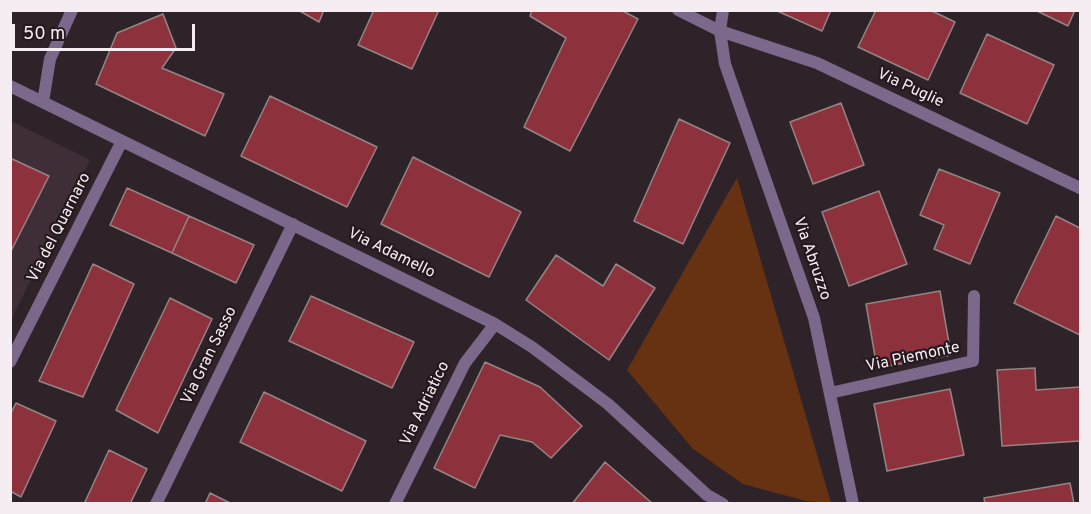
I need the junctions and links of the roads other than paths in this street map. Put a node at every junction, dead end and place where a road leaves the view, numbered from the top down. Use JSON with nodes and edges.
{"nodes":[{"id":1,"x":72,"y":10,"type":"edge"},
{"id":2,"x":678,"y":10,"type":"edge"},
{"id":3,"x":723,"y":10,"type":"edge"},
{"id":4,"x":720,"y":31,"type":"junction"},
{"id":5,"x":10,"y":86,"type":"edge"},
{"id":6,"x":43,"y":102,"type":"junction"},
{"id":7,"x":122,"y":141,"type":"junction"},
{"id":8,"x":1080,"y":188,"type":"edge"},
{"id":9,"x":293,"y":224,"type":"junction"},
{"id":10,"x":974,"y":296,"type":"dead end"},
{"id":11,"x":495,"y":324,"type":"junction"},
{"id":12,"x":10,"y":362,"type":"edge"},
{"id":13,"x":830,"y":393,"type":"junction"},
{"id":14,"x":156,"y":504,"type":"edge"},
{"id":15,"x":395,"y":504,"type":"edge"},
{"id":16,"x":723,"y":504,"type":"edge"},
{"id":17,"x":853,"y":504,"type":"edge"}],
"edges":[{"from":1,"to":6,"type":"street"},
{"from":2,"to":4,"type":"street","name":"Via Puglie"},
{"from":3,"to":4,"type":"street","name":"Via Abruzzo"},
{"from":4,"to":8,"type":"street","name":"Via Puglie"},
{"from":4,"to":13,"type":"street","name":"Via Abruzzo"},
{"from":5,"to":6,"type":"street","name":"Via Adamello"},
{"from":6,"to":7,"type":"street","name":"Via Adamello"},
{"from":7,"to":9,"type":"street","name":"Via Adamello"},
{"from":7,"to":12,"type":"street","name":"Via del Quarnaro"},
{"from":9,"to":11,"type":"street","name":"Via Adamello"},
{"from":9,"to":14,"type":"street","name":"Via Gran Sasso"},
{"from":10,"to":13,"type":"street","name":"Via Piemonte"},
{"from":11,"to":15,"type":"street","name":"Via Adriatico"},
{"from":11,"to":16,"type":"street","name":"Via Adamello"},
{"from":13,"to":17,"type":"street","name":"Via Abruzzo"}]}
